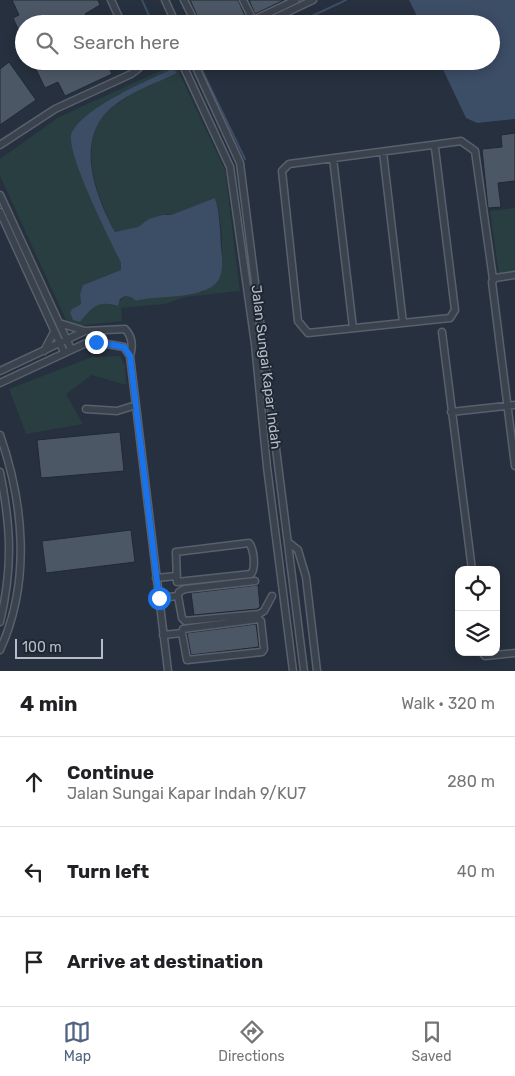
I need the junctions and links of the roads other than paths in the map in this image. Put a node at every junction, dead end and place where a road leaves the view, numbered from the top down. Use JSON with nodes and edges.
{"nodes":[{"id":1,"x":111,"y":0,"type":"edge"},
{"id":2,"x":164,"y":0,"type":"edge"},
{"id":3,"x":184,"y":0,"type":"edge"},
{"id":4,"x":243,"y":0,"type":"edge"},
{"id":5,"x":296,"y":0,"type":"edge"},
{"id":6,"x":313,"y":0,"type":"edge"},
{"id":7,"x":118,"y":15,"type":"edge"},
{"id":8,"x":172,"y":15,"type":"edge"},
{"id":9,"x":192,"y":15,"type":"edge"},
{"id":10,"x":250,"y":15,"type":"edge"},
{"id":11,"x":264,"y":15,"type":"edge"},
{"id":12,"x":281,"y":15,"type":"edge"},
{"id":13,"x":136,"y":70,"type":"edge"},
{"id":14,"x":185,"y":70,"type":"edge"},
{"id":15,"x":196,"y":70,"type":"edge"},
{"id":16,"x":0,"y":145,"type":"edge"},
{"id":17,"x":432,"y":145,"type":"junction"},
{"id":18,"x":383,"y":152,"type":"junction"},
{"id":19,"x":333,"y":158,"type":"junction"},
{"id":20,"x":0,"y":195,"type":"edge"},
{"id":21,"x":0,"y":212,"type":"edge"},
{"id":22,"x":515,"y":275,"type":"edge"},
{"id":23,"x":493,"y":279,"type":"junction"},
{"id":24,"x":58,"y":320,"type":"junction"},
{"id":25,"x":402,"y":323,"type":"junction"},
{"id":26,"x":353,"y":328,"type":"junction"},
{"id":27,"x":53,"y":330,"type":"junction"},
{"id":28,"x":85,"y":331,"type":"junction"},
{"id":29,"x":442,"y":332,"type":"dead end"},
{"id":30,"x":67,"y":340,"type":"junction"},
{"id":31,"x":60,"y":344,"type":"junction"},
{"id":32,"x":67,"y":350,"type":"junction"},
{"id":33,"x":43,"y":352,"type":"junction"},
{"id":34,"x":130,"y":356,"type":"junction"},
{"id":35,"x":0,"y":371,"type":"edge"},
{"id":36,"x":0,"y":383,"type":"edge"},
{"id":37,"x":512,"y":405,"type":"edge"},
{"id":38,"x":132,"y":406,"type":"junction"},
{"id":39,"x":86,"y":409,"type":"dead end"},
{"id":40,"x":451,"y":412,"type":"junction"},
{"id":41,"x":513,"y":432,"type":"edge"},
{"id":42,"x":0,"y":435,"type":"edge"},
{"id":43,"x":515,"y":466,"type":"edge"},
{"id":44,"x":0,"y":472,"type":"edge"},
{"id":45,"x":288,"y":542,"type":"junction"},
{"id":46,"x":471,"y":566,"type":"edge"},
{"id":47,"x":176,"y":576,"type":"junction"},
{"id":48,"x":156,"y":578,"type":"junction"},
{"id":49,"x":255,"y":581,"type":"dead end"},
{"id":50,"x":178,"y":596,"type":"junction"},
{"id":51,"x":272,"y":596,"type":"dead end"},
{"id":52,"x":159,"y":598,"type":"junction"},
{"id":53,"x":0,"y":622,"type":"edge"},
{"id":54,"x":182,"y":633,"type":"junction"},
{"id":55,"x":163,"y":635,"type":"junction"},
{"id":56,"x":0,"y":650,"type":"edge"},
{"id":57,"x":515,"y":653,"type":"edge"},
{"id":58,"x":500,"y":654,"type":"edge"},
{"id":59,"x":167,"y":670,"type":"edge"},
{"id":60,"x":160,"y":671,"type":"edge"},
{"id":61,"x":293,"y":671,"type":"edge"},
{"id":62,"x":304,"y":671,"type":"edge"},
{"id":63,"x":317,"y":671,"type":"edge"}],
"edges":[{"from":1,"to":7,"type":"street"},
{"from":2,"to":8,"type":"street"},
{"from":3,"to":9,"type":"street"},
{"from":4,"to":10,"type":"street"},
{"from":5,"to":11,"type":"street"},
{"from":6,"to":12,"type":"street"},
{"from":13,"to":16,"type":"street"},
{"from":14,"to":61,"type":"street","name":"Jalan Sungai Kapar Indah"},
{"from":15,"to":45,"type":"street","name":"Jalan Sungai Kapar Indah"},
{"from":17,"to":18,"type":"street"},
{"from":17,"to":23,"type":"street"},
{"from":17,"to":25,"type":"street"},
{"from":18,"to":19,"type":"street"},
{"from":18,"to":25,"type":"street"},
{"from":19,"to":26,"type":"street"},
{"from":19,"to":26,"type":"street"},
{"from":20,"to":24,"type":"street"},
{"from":21,"to":27,"type":"street"},
{"from":22,"to":23,"type":"street"},
{"from":23,"to":37,"type":"street"},
{"from":24,"to":28,"type":"street"},
{"from":24,"to":30,"type":"street"},
{"from":25,"to":26,"type":"street"},
{"from":27,"to":31,"type":"street"},
{"from":27,"to":33,"type":"street"},
{"from":28,"to":30,"type":"street"},
{"from":28,"to":34,"type":"street"},
{"from":29,"to":40,"type":"street"},
{"from":30,"to":31,"type":"street"},
{"from":30,"to":32,"type":"street"},
{"from":31,"to":32,"type":"street"},
{"from":31,"to":33,"type":"street"},
{"from":32,"to":34,"type":"street"},
{"from":32,"to":36,"type":"street"},
{"from":33,"to":35,"type":"street"},
{"from":34,"to":38,"type":"street"},
{"from":37,"to":40,"type":"street"},
{"from":37,"to":41,"type":"street"},
{"from":38,"to":39,"type":"street"},
{"from":38,"to":48,"type":"street"},
{"from":40,"to":46,"type":"street"},
{"from":41,"to":43,"type":"street"},
{"from":42,"to":56,"type":"street"},
{"from":44,"to":53,"type":"street"},
{"from":45,"to":62,"type":"street","name":"Jalan Sungai Kapar Indah"},
{"from":45,"to":63,"type":"street"},
{"from":47,"to":47,"type":"street"},
{"from":47,"to":48,"type":"street"},
{"from":48,"to":52,"type":"street"},
{"from":49,"to":50,"type":"street"},
{"from":50,"to":51,"type":"street"},
{"from":50,"to":52,"type":"street"},
{"from":52,"to":55,"type":"street"},
{"from":54,"to":54,"type":"street"},
{"from":54,"to":55,"type":"street"},
{"from":55,"to":59,"type":"street"},
{"from":57,"to":58,"type":"street"},
{"from":59,"to":60,"type":"street"}]}
